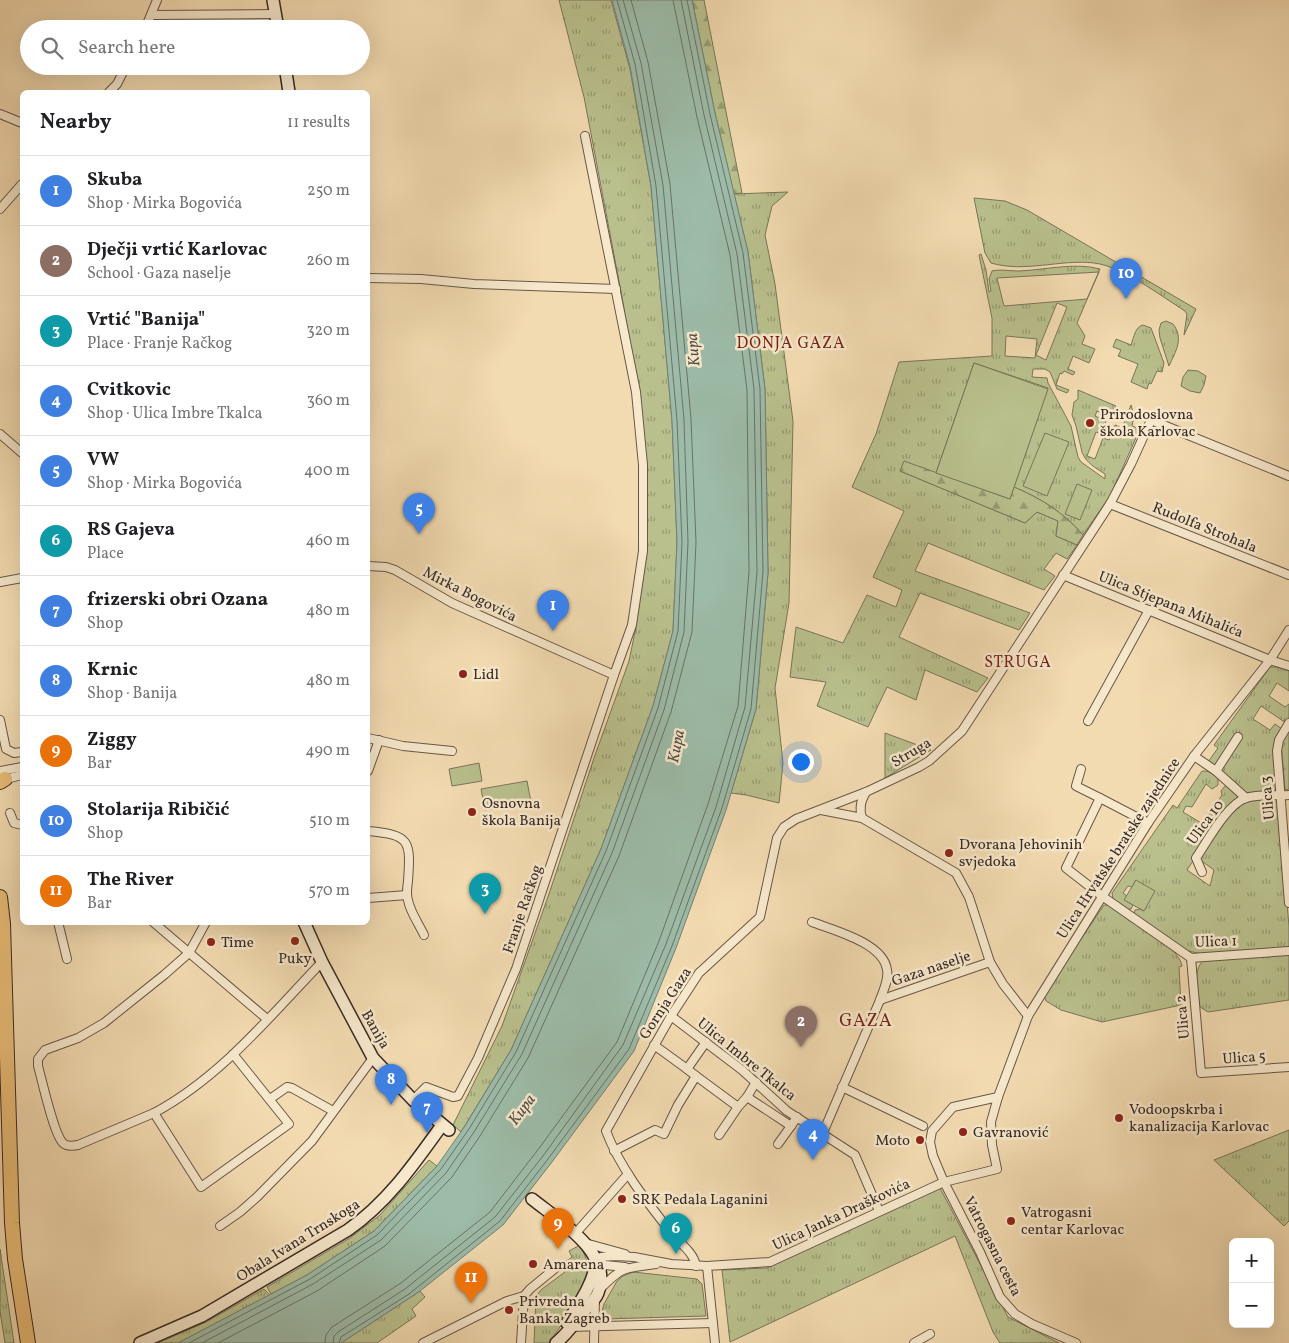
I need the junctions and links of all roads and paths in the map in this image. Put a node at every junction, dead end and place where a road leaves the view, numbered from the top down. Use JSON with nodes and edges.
{"nodes":[{"id":1,"x":157,"y":0,"type":"edge"},
{"id":2,"x":272,"y":0,"type":"edge"},
{"id":3,"x":275,"y":14,"type":"junction"},
{"id":4,"x":152,"y":15,"type":"junction"},
{"id":5,"x":150,"y":20,"type":"edge"},
{"id":6,"x":276,"y":20,"type":"edge"},
{"id":7,"x":122,"y":75,"type":"edge"},
{"id":8,"x":286,"y":75,"type":"edge"},
{"id":9,"x":111,"y":90,"type":"edge"},
{"id":10,"x":289,"y":90,"type":"edge"},
{"id":11,"x":0,"y":114,"type":"edge"},
{"id":12,"x":20,"y":122,"type":"edge"},
{"id":13,"x":585,"y":136,"type":"dead end"},
{"id":14,"x":20,"y":186,"type":"edge"},
{"id":15,"x":0,"y":208,"type":"edge"},
{"id":16,"x":370,"y":278,"type":"edge"},
{"id":17,"x":616,"y":289,"type":"junction"},
{"id":18,"x":0,"y":434,"type":"edge"},
{"id":19,"x":20,"y":451,"type":"edge"},
{"id":20,"x":1289,"y":476,"type":"edge"},
{"id":21,"x":1110,"y":504,"type":"junction"},
{"id":22,"x":370,"y":566,"type":"edge"},
{"id":23,"x":1063,"y":575,"type":"junction"},
{"id":24,"x":1289,"y":575,"type":"edge"},
{"id":25,"x":20,"y":578,"type":"edge"},
{"id":26,"x":0,"y":582,"type":"edge"},
{"id":27,"x":1149,"y":610,"type":"junction"},
{"id":28,"x":1289,"y":630,"type":"edge"},
{"id":29,"x":1270,"y":660,"type":"junction"},
{"id":30,"x":1289,"y":666,"type":"edge"},
{"id":31,"x":614,"y":674,"type":"junction"},
{"id":32,"x":0,"y":720,"type":"edge"},
{"id":33,"x":1088,"y":721,"type":"dead end"},
{"id":34,"x":1289,"y":723,"type":"edge"},
{"id":35,"x":1238,"y":737,"type":"dead end"},
{"id":36,"x":370,"y":738,"type":"edge"},
{"id":37,"x":379,"y":740,"type":"junction"},
{"id":38,"x":452,"y":751,"type":"dead end"},
{"id":39,"x":20,"y":752,"type":"edge"},
{"id":40,"x":1194,"y":756,"type":"junction"},
{"id":41,"x":370,"y":765,"type":"edge"},
{"id":42,"x":20,"y":768,"type":"edge"},
{"id":43,"x":1081,"y":769,"type":"dead end"},
{"id":44,"x":1216,"y":772,"type":"junction"},
{"id":45,"x":20,"y":775,"type":"edge"},
{"id":46,"x":1,"y":778,"type":"edge"},
{"id":47,"x":866,"y":792,"type":"junction"},
{"id":48,"x":1289,"y":795,"type":"edge"},
{"id":49,"x":1280,"y":796,"type":"junction"},
{"id":50,"x":1100,"y":798,"type":"junction"},
{"id":51,"x":1246,"y":798,"type":"junction"},
{"id":52,"x":1282,"y":806,"type":"junction"},
{"id":53,"x":821,"y":810,"type":"junction"},
{"id":54,"x":1289,"y":811,"type":"edge"},
{"id":55,"x":10,"y":813,"type":"dead end"},
{"id":56,"x":862,"y":818,"type":"junction"},
{"id":57,"x":1148,"y":824,"type":"junction"},
{"id":58,"x":20,"y":826,"type":"edge"},
{"id":59,"x":370,"y":831,"type":"edge"},
{"id":60,"x":1202,"y":872,"type":"dead end"},
{"id":61,"x":407,"y":895,"type":"junction"},
{"id":62,"x":1102,"y":896,"type":"junction"},
{"id":63,"x":0,"y":897,"type":"edge"},
{"id":64,"x":370,"y":898,"type":"edge"},
{"id":65,"x":1289,"y":902,"type":"edge"},
{"id":66,"x":812,"y":922,"type":"dead end"},
{"id":67,"x":59,"y":925,"type":"edge"},
{"id":68,"x":156,"y":925,"type":"edge"},
{"id":69,"x":204,"y":925,"type":"edge"},
{"id":70,"x":305,"y":925,"type":"edge"},
{"id":71,"x":424,"y":935,"type":"dead end"},
{"id":72,"x":1289,"y":951,"type":"edge"},
{"id":73,"x":188,"y":953,"type":"junction"},
{"id":74,"x":67,"y":958,"type":"dead end"},
{"id":75,"x":1191,"y":958,"type":"junction"},
{"id":76,"x":322,"y":962,"type":"junction"},
{"id":77,"x":990,"y":962,"type":"junction"},
{"id":78,"x":880,"y":1000,"type":"junction"},
{"id":79,"x":671,"y":1016,"type":"junction"},
{"id":80,"x":1028,"y":1016,"type":"junction"},
{"id":81,"x":267,"y":1019,"type":"junction"},
{"id":82,"x":706,"y":1042,"type":"junction"},
{"id":83,"x":654,"y":1045,"type":"junction"},
{"id":84,"x":233,"y":1054,"type":"junction"},
{"id":85,"x":374,"y":1058,"type":"junction"},
{"id":86,"x":1289,"y":1067,"type":"edge"},
{"id":87,"x":687,"y":1069,"type":"junction"},
{"id":88,"x":1201,"y":1073,"type":"joint"},
{"id":89,"x":696,"y":1076,"type":"junction"},
{"id":90,"x":756,"y":1082,"type":"junction"},
{"id":91,"x":842,"y":1087,"type":"junction"},
{"id":92,"x":747,"y":1097,"type":"junction"},
{"id":93,"x":998,"y":1097,"type":"junction"},
{"id":94,"x":270,"y":1099,"type":"junction"},
{"id":95,"x":413,"y":1100,"type":"junction"},
{"id":96,"x":738,"y":1107,"type":"junction"},
{"id":97,"x":333,"y":1111,"type":"junction"},
{"id":98,"x":154,"y":1112,"type":"junction"},
{"id":99,"x":797,"y":1117,"type":"junction"},
{"id":100,"x":791,"y":1126,"type":"junction"},
{"id":101,"x":923,"y":1126,"type":"dead end"},
{"id":102,"x":446,"y":1128,"type":"joint"},
{"id":103,"x":822,"y":1134,"type":"junction"},
{"id":104,"x":719,"y":1135,"type":"dead end"},
{"id":105,"x":0,"y":1136,"type":"edge"},
{"id":106,"x":778,"y":1144,"type":"dead end"},
{"id":107,"x":614,"y":1151,"type":"junction"},
{"id":108,"x":628,"y":1174,"type":"junction"},
{"id":109,"x":944,"y":1182,"type":"junction"},
{"id":110,"x":532,"y":1199,"type":"dead end"},
{"id":111,"x":879,"y":1211,"type":"junction"},
{"id":112,"x":220,"y":1226,"type":"dead end"},
{"id":113,"x":575,"y":1234,"type":"junction"},
{"id":114,"x":585,"y":1243,"type":"junction"},
{"id":115,"x":634,"y":1258,"type":"junction"},
{"id":116,"x":659,"y":1263,"type":"junction"},
{"id":117,"x":595,"y":1265,"type":"junction"},
{"id":118,"x":558,"y":1266,"type":"dead end"},
{"id":119,"x":696,"y":1266,"type":"junction"},
{"id":120,"x":706,"y":1266,"type":"junction"},
{"id":121,"x":629,"y":1267,"type":"junction"},
{"id":122,"x":596,"y":1295,"type":"junction"},
{"id":123,"x":524,"y":1296,"type":"junction"},
{"id":124,"x":514,"y":1299,"type":"junction"},
{"id":125,"x":523,"y":1307,"type":"junction"},
{"id":126,"x":713,"y":1323,"type":"junction"},
{"id":127,"x":594,"y":1326,"type":"junction"},
{"id":128,"x":568,"y":1328,"type":"junction"},
{"id":129,"x":930,"y":1334,"type":"dead end"},
{"id":130,"x":18,"y":1343,"type":"edge"},
{"id":131,"x":28,"y":1343,"type":"edge"},
{"id":132,"x":140,"y":1343,"type":"edge"},
{"id":133,"x":423,"y":1343,"type":"edge"},
{"id":134,"x":521,"y":1343,"type":"edge"},
{"id":135,"x":557,"y":1343,"type":"edge"},
{"id":136,"x":594,"y":1343,"type":"edge"},
{"id":137,"x":715,"y":1343,"type":"edge"},
{"id":138,"x":914,"y":1343,"type":"edge"},
{"id":139,"x":1076,"y":1343,"type":"edge"}],
"edges":[{"from":1,"to":4,"type":"street"},
{"from":2,"to":3,"type":"main road"},
{"from":3,"to":4,"type":"street"},
{"from":3,"to":6,"type":"main road"},
{"from":4,"to":5,"type":"street"},
{"from":7,"to":9,"type":"street"},
{"from":8,"to":10,"type":"main road"},
{"from":11,"to":12,"type":"street"},
{"from":13,"to":17,"type":"street"},
{"from":14,"to":15,"type":"street"},
{"from":16,"to":17,"type":"street"},
{"from":17,"to":31,"type":"street"},
{"from":18,"to":19,"type":"street"},
{"from":20,"to":21,"type":"street","name":"Struga"},
{"from":21,"to":23,"type":"street","name":"Struga"},
{"from":21,"to":24,"type":"street","name":"Rudolfa Strohala"},
{"from":22,"to":31,"type":"street","name":"Mirka Bogovića"},
{"from":23,"to":27,"type":"street","name":"Ulica Stjepana Mihalića"},
{"from":23,"to":47,"type":"street","name":"Struga"},
{"from":25,"to":26,"type":"street"},
{"from":27,"to":29,"type":"street","name":"Ulica Stjepana Mihalića"},
{"from":27,"to":33,"type":"street"},
{"from":28,"to":29,"type":"street","name":"Ulica Hrvatske bratske zajednice"},
{"from":29,"to":30,"type":"street","name":"Ulica Stjepana Mihalića"},
{"from":29,"to":40,"type":"street","name":"Ulica Hrvatske bratske zajednice"},
{"from":31,"to":95,"type":"street","name":"Franje Račkog"},
{"from":32,"to":39,"type":"street"},
{"from":34,"to":49,"type":"street","name":"Ulica 3"},
{"from":35,"to":44,"type":"street"},
{"from":36,"to":37,"type":"street"},
{"from":37,"to":38,"type":"street"},
{"from":37,"to":41,"type":"street"},
{"from":40,"to":44,"type":"street"},
{"from":40,"to":57,"type":"street","name":"Ulica Hrvatske bratske zajednice"},
{"from":42,"to":46,"type":"street"},
{"from":43,"to":50,"type":"street"},
{"from":44,"to":51,"type":"street"},
{"from":45,"to":46,"type":"street"},
{"from":47,"to":53,"type":"street","name":"Struga"},
{"from":47,"to":56,"type":"street"},
{"from":48,"to":49,"type":"street","name":"Ulica 10"},
{"from":49,"to":51,"type":"street","name":"Ulica 10"},
{"from":49,"to":52,"type":"street","name":"Ulica 3"},
{"from":50,"to":57,"type":"street"},
{"from":50,"to":62,"type":"street","name":"Ulica 1"},
{"from":51,"to":60,"type":"street","name":"Ulica 10"},
{"from":52,"to":54,"type":"street"},
{"from":52,"to":65,"type":"street","name":"Ulica 3"},
{"from":53,"to":56,"type":"street"},
{"from":53,"to":79,"type":"street","name":"Gornja Gaza"},
{"from":55,"to":58,"type":"street"},
{"from":56,"to":77,"type":"street"},
{"from":57,"to":62,"type":"street","name":"Ulica Hrvatske bratske zajednice"},
{"from":59,"to":61,"type":"street"},
{"from":61,"to":64,"type":"street"},
{"from":61,"to":71,"type":"street"},
{"from":62,"to":75,"type":"street","name":"Ulica 1"},
{"from":62,"to":80,"type":"street","name":"Ulica Hrvatske bratske zajednice"},
{"from":63,"to":131,"type":"highway"},
{"from":66,"to":78,"type":"street","name":"Gaza naselje"},
{"from":67,"to":74,"type":"street"},
{"from":68,"to":73,"type":"street"},
{"from":69,"to":73,"type":"street"},
{"from":70,"to":76,"type":"main road","name":"Banija"},
{"from":72,"to":75,"type":"street","name":"Ulica 1"},
{"from":73,"to":81,"type":"street"},
{"from":73,"to":98,"type":"street"},
{"from":75,"to":88,"type":"street","name":"Ulica 2"},
{"from":76,"to":81,"type":"street"},
{"from":76,"to":85,"type":"main road","name":"Banija"},
{"from":77,"to":78,"type":"street","name":"Gaza naselje"},
{"from":77,"to":80,"type":"street"},
{"from":78,"to":91,"type":"street","name":"Gaza naselje"},
{"from":79,"to":82,"type":"street","name":"Ulica Imbre Tkalca"},
{"from":79,"to":83,"type":"street","name":"Gornja Gaza"},
{"from":80,"to":93,"type":"street","name":"Ulica Hrvatske bratske zajednice"},
{"from":81,"to":84,"type":"street"},
{"from":82,"to":87,"type":"street"},
{"from":82,"to":90,"type":"street","name":"Ulica Imbre Tkalca"},
{"from":83,"to":87,"type":"street"},
{"from":83,"to":107,"type":"street","name":"Gornja Gaza"},
{"from":84,"to":94,"type":"street"},
{"from":84,"to":98,"type":"street"},
{"from":85,"to":95,"type":"main road","name":"Banija"},
{"from":85,"to":97,"type":"street"},
{"from":86,"to":88,"type":"street","name":"Ulica 5"},
{"from":87,"to":89,"type":"street"},
{"from":89,"to":96,"type":"street"},
{"from":89,"to":107,"type":"street"},
{"from":90,"to":92,"type":"street"},
{"from":90,"to":99,"type":"street","name":"Ulica Imbre Tkalca"},
{"from":91,"to":101,"type":"street"},
{"from":91,"to":103,"type":"street","name":"Gaza naselje"},
{"from":92,"to":96,"type":"street"},
{"from":92,"to":100,"type":"street"},
{"from":93,"to":109,"type":"street","name":"Ulica Janka Draškovića"},
{"from":93,"to":109,"type":"street","name":"Vatrogasna cesta"},
{"from":94,"to":97,"type":"street"},
{"from":94,"to":98,"type":"street"},
{"from":95,"to":102,"type":"main road","name":"Banija"},
{"from":96,"to":104,"type":"street"},
{"from":97,"to":112,"type":"street"},
{"from":99,"to":100,"type":"street"},
{"from":99,"to":103,"type":"street","name":"Ulica Imbre Tkalca"},
{"from":100,"to":106,"type":"street"},
{"from":102,"to":132,"type":"main road","name":"Obala Ivana Trnskoga"},
{"from":103,"to":111,"type":"street","name":"Ulica Imbre Tkalca"},
{"from":105,"to":130,"type":"highway"},
{"from":107,"to":108,"type":"street"},
{"from":108,"to":113,"type":"street"},
{"from":108,"to":119,"type":"street"},
{"from":109,"to":111,"type":"street","name":"Ulica Janka Draškovića"},
{"from":109,"to":139,"type":"street","name":"Vatrogasna cesta"},
{"from":110,"to":113,"type":"main road"},
{"from":111,"to":120,"type":"street","name":"Ulica Janka Draškovića"},
{"from":113,"to":114,"type":"main road"},
{"from":114,"to":115,"type":"street"},
{"from":114,"to":117,"type":"main road"},
{"from":115,"to":116,"type":"street"},
{"from":115,"to":117,"type":"street"},
{"from":116,"to":119,"type":"street","name":"Ulica Janka Draškovića"},
{"from":116,"to":121,"type":"street"},
{"from":117,"to":121,"type":"street"},
{"from":117,"to":122,"type":"main road"},
{"from":117,"to":128,"type":"main road"},
{"from":118,"to":123,"type":"street"},
{"from":119,"to":120,"type":"street","name":"Ulica Janka Draškovića"},
{"from":120,"to":126,"type":"street"},
{"from":121,"to":122,"type":"street"},
{"from":122,"to":127,"type":"street"},
{"from":122,"to":128,"type":"main road"},
{"from":123,"to":124,"type":"street"},
{"from":123,"to":125,"type":"street"},
{"from":124,"to":125,"type":"street"},
{"from":124,"to":133,"type":"street"},
{"from":125,"to":134,"type":"street"},
{"from":126,"to":127,"type":"street"},
{"from":126,"to":137,"type":"street"},
{"from":127,"to":128,"type":"street"},
{"from":127,"to":136,"type":"street"},
{"from":128,"to":135,"type":"main road"},
{"from":129,"to":138,"type":"street"}]}
